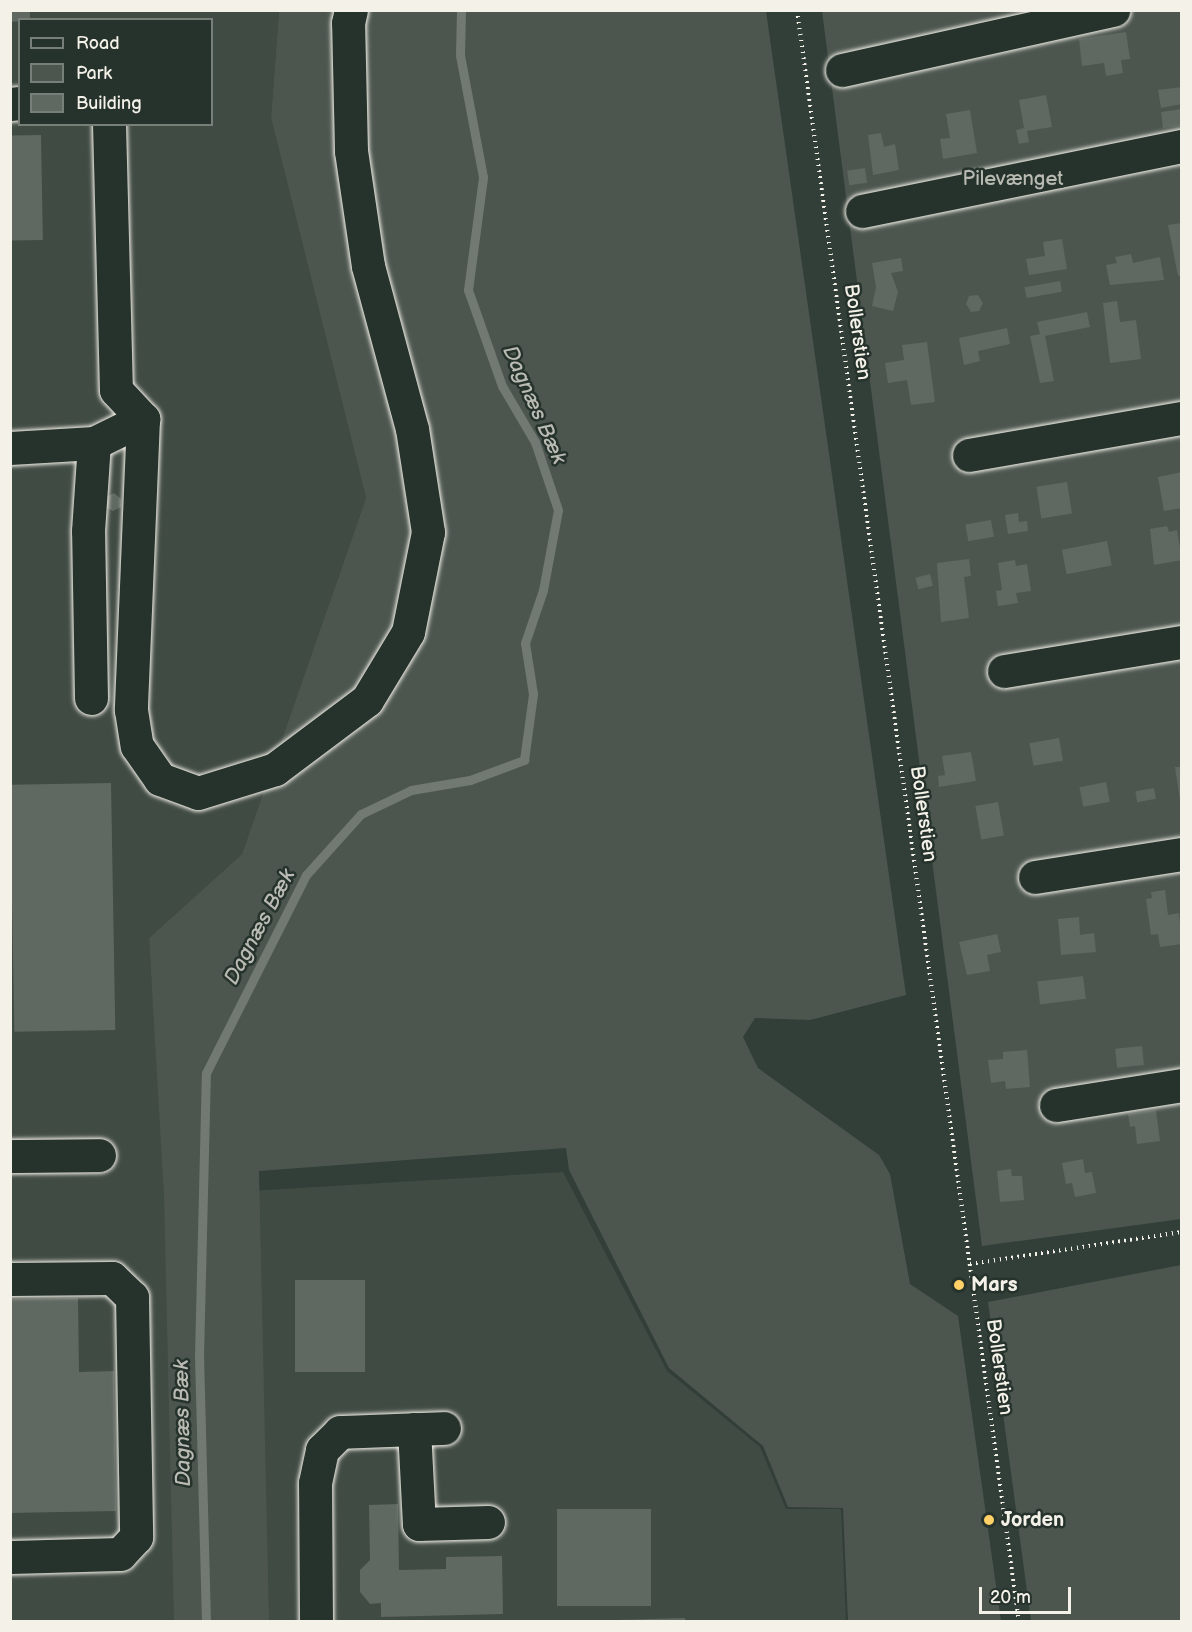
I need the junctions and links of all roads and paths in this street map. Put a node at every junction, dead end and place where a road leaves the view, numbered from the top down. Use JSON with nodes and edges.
{"nodes":[{"id":1,"x":351,"y":10,"type":"edge"},
{"id":2,"x":797,"y":10,"type":"edge"},
{"id":3,"x":1113,"y":10,"type":"edge"},
{"id":4,"x":842,"y":70,"type":"dead end"},
{"id":5,"x":109,"y":126,"type":"edge"},
{"id":6,"x":1182,"y":146,"type":"edge"},
{"id":7,"x":862,"y":211,"type":"dead end"},
{"id":8,"x":1182,"y":418,"type":"edge"},
{"id":9,"x":143,"y":419,"type":"junction"},
{"id":10,"x":94,"y":443,"type":"junction"},
{"id":11,"x":10,"y":448,"type":"edge"},
{"id":12,"x":969,"y":455,"type":"dead end"},
{"id":13,"x":1182,"y":642,"type":"edge"},
{"id":14,"x":1004,"y":671,"type":"dead end"},
{"id":15,"x":91,"y":699,"type":"dead end"},
{"id":16,"x":1182,"y":854,"type":"edge"},
{"id":17,"x":1035,"y":877,"type":"dead end"},
{"id":18,"x":1182,"y":1085,"type":"edge"},
{"id":19,"x":1056,"y":1105,"type":"dead end"},
{"id":20,"x":99,"y":1155,"type":"dead end"},
{"id":21,"x":10,"y":1156,"type":"edge"},
{"id":22,"x":1182,"y":1233,"type":"edge"},
{"id":23,"x":970,"y":1264,"type":"junction"},
{"id":24,"x":10,"y":1279,"type":"edge"},
{"id":25,"x":488,"y":1522,"type":"dead end"},
{"id":26,"x":10,"y":1557,"type":"edge"},
{"id":27,"x":316,"y":1622,"type":"edge"},
{"id":28,"x":1019,"y":1622,"type":"edge"}],
"edges":[{"from":1,"to":9,"type":"street"},
{"from":2,"to":23,"type":"path","name":"Bollerstien"},
{"from":3,"to":4,"type":"street"},
{"from":5,"to":9,"type":"street"},
{"from":6,"to":7,"type":"street"},
{"from":8,"to":12,"type":"street"},
{"from":9,"to":10,"type":"street"},
{"from":10,"to":11,"type":"street"},
{"from":10,"to":15,"type":"street"},
{"from":13,"to":14,"type":"street"},
{"from":16,"to":17,"type":"street"},
{"from":18,"to":19,"type":"street"},
{"from":20,"to":21,"type":"street"},
{"from":22,"to":23,"type":"path"},
{"from":23,"to":28,"type":"path","name":"Bollerstien"},
{"from":24,"to":26,"type":"street"},
{"from":25,"to":27,"type":"street"}]}
